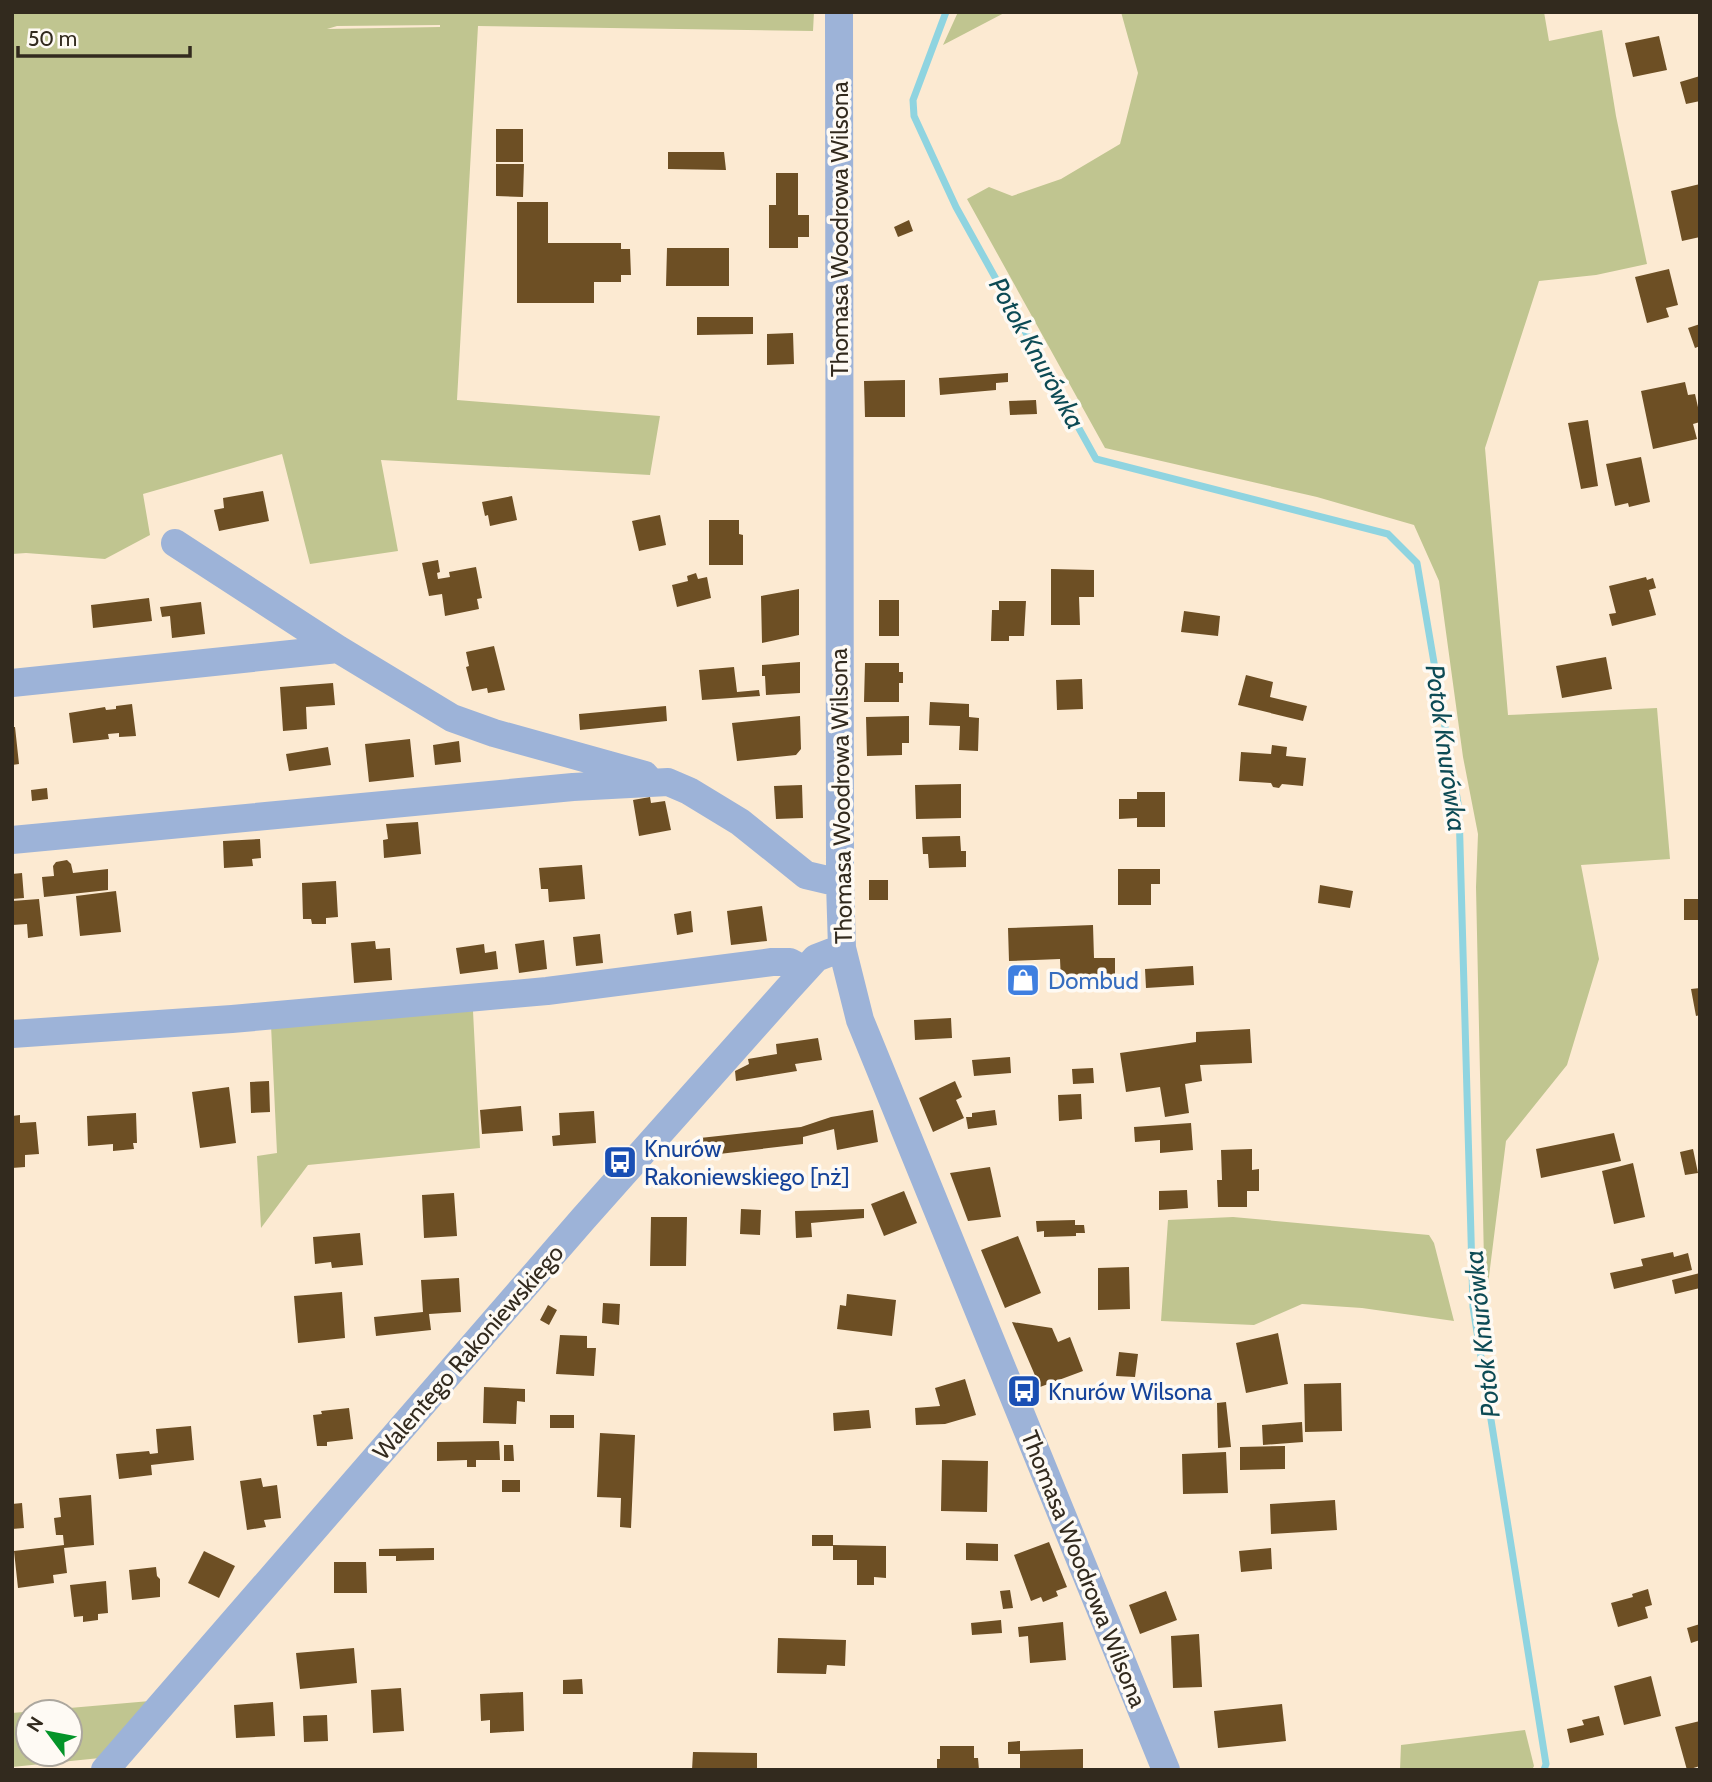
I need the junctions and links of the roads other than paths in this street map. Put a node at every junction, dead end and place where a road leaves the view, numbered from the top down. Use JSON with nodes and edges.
{"nodes":[{"id":1,"x":839,"y":12,"type":"edge"},
{"id":2,"x":175,"y":543,"type":"dead end"},
{"id":3,"x":338,"y":649,"type":"junction"},
{"id":4,"x":12,"y":683,"type":"edge"},
{"id":5,"x":668,"y":782,"type":"junction"},
{"id":6,"x":12,"y":840,"type":"edge"},
{"id":7,"x":839,"y":883,"type":"junction"},
{"id":8,"x":842,"y":948,"type":"junction"},
{"id":9,"x":805,"y":970,"type":"junction"},
{"id":10,"x":12,"y":1034,"type":"edge"},
{"id":11,"x":105,"y":1770,"type":"edge"},
{"id":12,"x":1166,"y":1770,"type":"edge"}],
"edges":[{"from":1,"to":7,"type":"street","name":"Thomasa Woodrowa Wilsona"},
{"from":2,"to":3,"type":"street"},
{"from":3,"to":4,"type":"street"},
{"from":3,"to":5,"type":"street"},
{"from":5,"to":6,"type":"street"},
{"from":5,"to":7,"type":"street"},
{"from":7,"to":8,"type":"street","name":"Thomasa Woodrowa Wilsona"},
{"from":8,"to":9,"type":"street","name":"Walentego Rakoniewskiego"},
{"from":8,"to":12,"type":"street","name":"Thomasa Woodrowa Wilsona"},
{"from":9,"to":10,"type":"street"},
{"from":9,"to":11,"type":"street","name":"Walentego Rakoniewskiego"}]}
